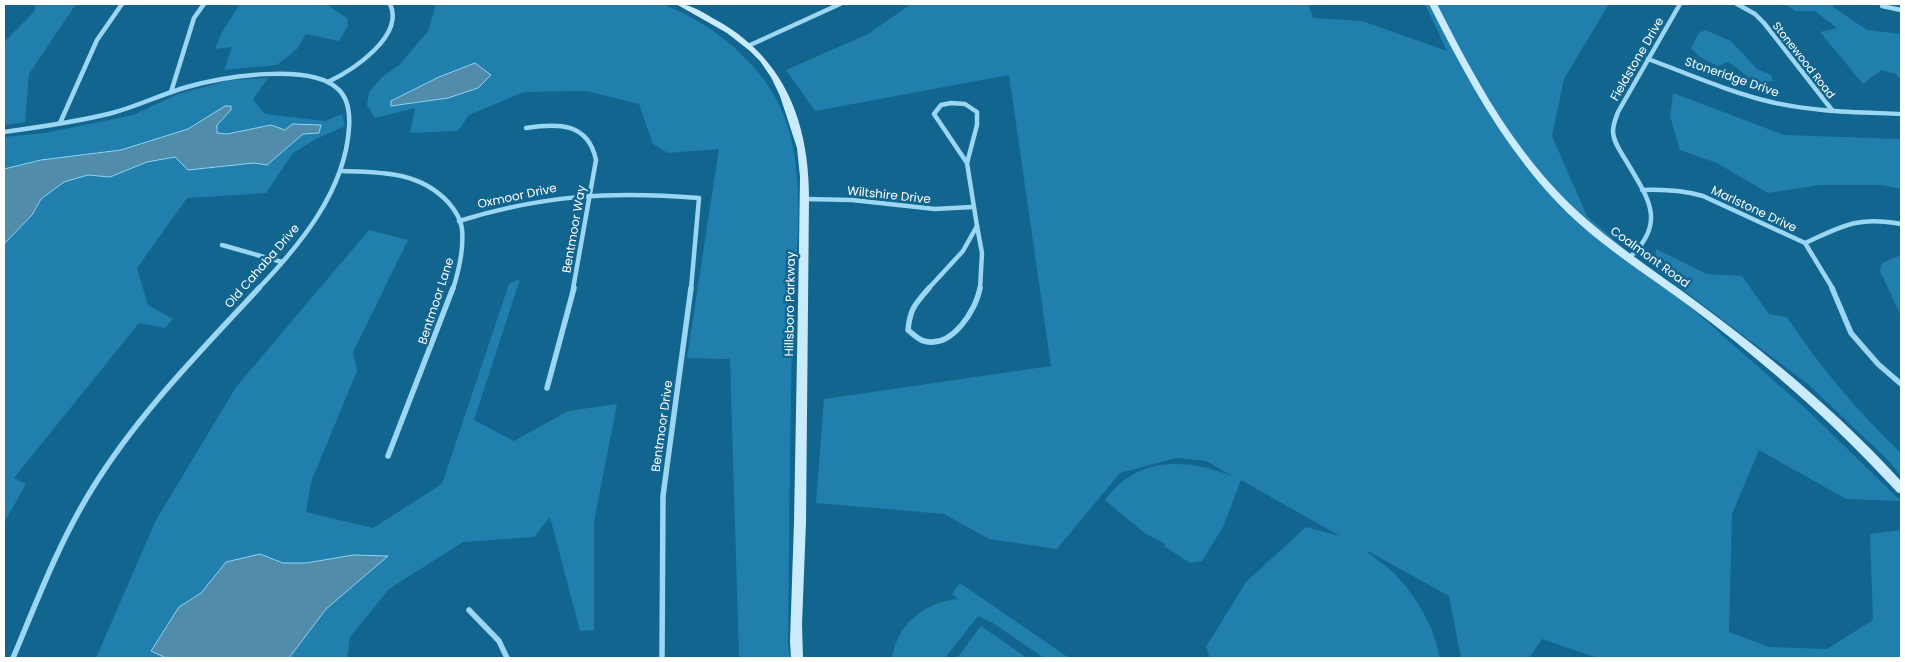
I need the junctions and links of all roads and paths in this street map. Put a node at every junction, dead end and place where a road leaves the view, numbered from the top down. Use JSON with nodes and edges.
{"nodes":[{"id":1,"x":122,"y":4,"type":"edge"},
{"id":2,"x":204,"y":4,"type":"edge"},
{"id":3,"x":390,"y":4,"type":"edge"},
{"id":4,"x":680,"y":4,"type":"edge"},
{"id":5,"x":840,"y":4,"type":"edge"},
{"id":6,"x":1433,"y":4,"type":"edge"},
{"id":7,"x":1680,"y":4,"type":"edge"},
{"id":8,"x":1738,"y":4,"type":"edge"},
{"id":9,"x":1882,"y":6,"type":"dead end"},
{"id":10,"x":1901,"y":10,"type":"edge"},
{"id":11,"x":748,"y":46,"type":"junction"},
{"id":12,"x":1648,"y":59,"type":"junction"},
{"id":13,"x":328,"y":82,"type":"junction"},
{"id":14,"x":171,"y":92,"type":"junction"},
{"id":15,"x":1832,"y":110,"type":"junction"},
{"id":16,"x":1901,"y":114,"type":"edge"},
{"id":17,"x":60,"y":123,"type":"junction"},
{"id":18,"x":526,"y":128,"type":"dead end"},
{"id":19,"x":4,"y":132,"type":"edge"},
{"id":20,"x":967,"y":163,"type":"dead end"},
{"id":21,"x":341,"y":171,"type":"junction"},
{"id":22,"x":1642,"y":190,"type":"junction"},
{"id":23,"x":590,"y":194,"type":"junction"},
{"id":24,"x":699,"y":198,"type":"joint"},
{"id":25,"x":804,"y":200,"type":"junction"},
{"id":26,"x":972,"y":207,"type":"junction"},
{"id":27,"x":459,"y":221,"type":"junction"},
{"id":28,"x":1901,"y":224,"type":"edge"},
{"id":29,"x":976,"y":226,"type":"junction"},
{"id":30,"x":1805,"y":243,"type":"junction"},
{"id":31,"x":222,"y":245,"type":"dead end"},
{"id":32,"x":1629,"y":258,"type":"junction"},
{"id":33,"x":282,"y":262,"type":"junction"},
{"id":34,"x":1901,"y":384,"type":"edge"},
{"id":35,"x":547,"y":388,"type":"dead end"},
{"id":36,"x":388,"y":456,"type":"dead end"},
{"id":37,"x":1901,"y":489,"type":"edge"},
{"id":38,"x":469,"y":610,"type":"dead end"},
{"id":39,"x":13,"y":658,"type":"edge"},
{"id":40,"x":506,"y":658,"type":"edge"},
{"id":41,"x":662,"y":658,"type":"edge"},
{"id":42,"x":798,"y":658,"type":"edge"}],
"edges":[{"from":1,"to":17,"type":"street"},
{"from":2,"to":14,"type":"street"},
{"from":3,"to":13,"type":"street"},
{"from":4,"to":11,"type":"street","name":"Hillsboro Parkway"},
{"from":5,"to":11,"type":"street"},
{"from":6,"to":32,"type":"street","name":"Coalmont Road"},
{"from":7,"to":12,"type":"street","name":"Fieldstone Drive"},
{"from":8,"to":15,"type":"street","name":"Stonewood Road"},
{"from":9,"to":10,"type":"street"},
{"from":11,"to":25,"type":"street","name":"Hillsboro Parkway"},
{"from":12,"to":15,"type":"street","name":"Stoneridge Drive"},
{"from":12,"to":22,"type":"street","name":"Fieldstone Drive"},
{"from":13,"to":14,"type":"street"},
{"from":13,"to":21,"type":"street","name":"Old Cahaba Drive"},
{"from":14,"to":17,"type":"street"},
{"from":15,"to":16,"type":"street","name":"Stoneridge Drive"},
{"from":17,"to":19,"type":"street"},
{"from":18,"to":23,"type":"street","name":"Bentmoor Way"},
{"from":20,"to":26,"type":"street"},
{"from":21,"to":27,"type":"street","name":"Bentmoor Lane"},
{"from":21,"to":33,"type":"street","name":"Old Cahaba Drive"},
{"from":22,"to":30,"type":"street","name":"Marlstone Drive"},
{"from":22,"to":32,"type":"street","name":"Fieldstone Drive"},
{"from":23,"to":24,"type":"street","name":"Oxmoor Drive"},
{"from":23,"to":27,"type":"street","name":"Oxmoor Drive"},
{"from":23,"to":35,"type":"street","name":"Bentmoor Way"},
{"from":24,"to":41,"type":"street","name":"Bentmoor Drive"},
{"from":25,"to":26,"type":"street","name":"Wiltshire Drive"},
{"from":25,"to":42,"type":"street","name":"Hillsboro Parkway"},
{"from":26,"to":29,"type":"street"},
{"from":27,"to":36,"type":"street","name":"Bentmoor Lane"},
{"from":28,"to":30,"type":"street"},
{"from":29,"to":29,"type":"street"},
{"from":30,"to":34,"type":"street","name":"Marlstone Drive"},
{"from":31,"to":33,"type":"street"},
{"from":32,"to":37,"type":"street","name":"Coalmont Road"},
{"from":33,"to":39,"type":"street","name":"Old Cahaba Drive"},
{"from":38,"to":40,"type":"street"}]}
